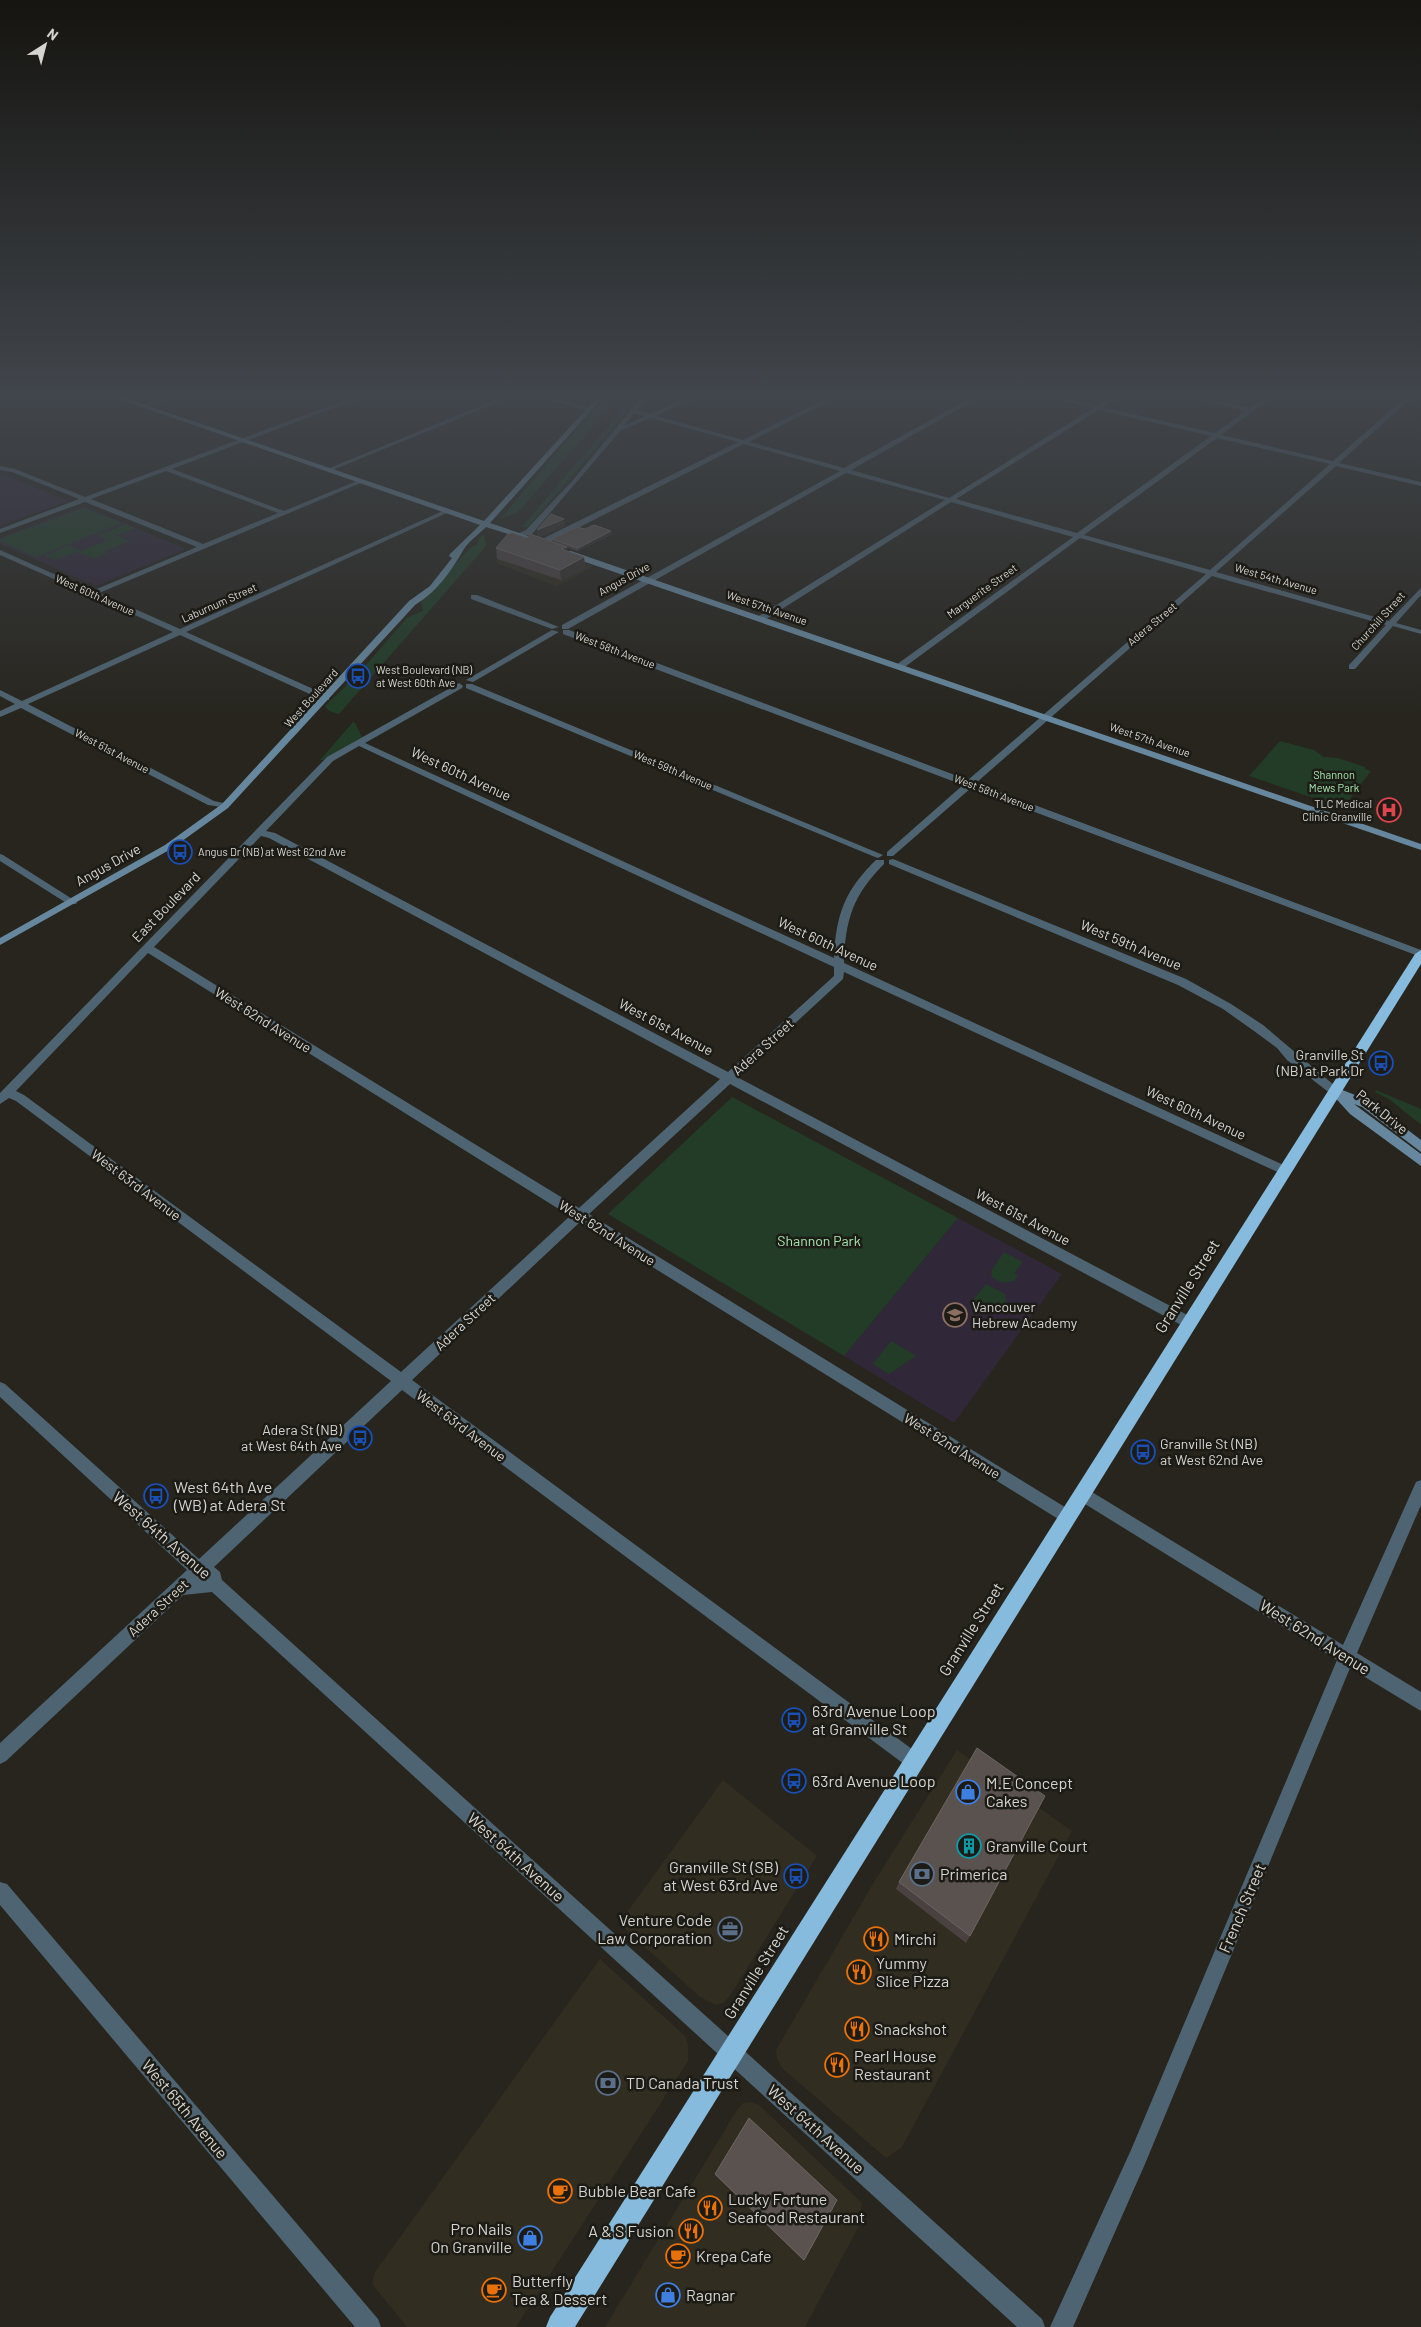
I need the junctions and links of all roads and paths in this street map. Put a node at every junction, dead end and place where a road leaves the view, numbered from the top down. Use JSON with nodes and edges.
{"nodes":[{"id":1,"x":79,"y":502,"type":"edge"},
{"id":2,"x":92,"y":502,"type":"edge"},
{"id":3,"x":253,"y":502,"type":"edge"},
{"id":4,"x":311,"y":502,"type":"edge"},
{"id":5,"x":419,"y":502,"type":"edge"},
{"id":6,"x":505,"y":502,"type":"edge"},
{"id":7,"x":555,"y":502,"type":"edge"},
{"id":8,"x":626,"y":502,"type":"edge"},
{"id":9,"x":789,"y":502,"type":"edge"},
{"id":10,"x":948,"y":502,"type":"edge"},
{"id":11,"x":957,"y":502,"type":"edge"},
{"id":12,"x":1125,"y":502,"type":"edge"},
{"id":13,"x":1293,"y":502,"type":"edge"},
{"id":14,"x":446,"y":511,"type":"junction"},
{"id":15,"x":284,"y":513,"type":"junction"},
{"id":16,"x":485,"y":524,"type":"junction"},
{"id":17,"x":0,"y":532,"type":"edge"},
{"id":18,"x":520,"y":536,"type":"junction"},
{"id":19,"x":1078,"y":536,"type":"junction"},
{"id":20,"x":542,"y":544,"type":"junction"},
{"id":21,"x":549,"y":546,"type":"edge"},
{"id":22,"x":203,"y":547,"type":"junction"},
{"id":23,"x":558,"y":549,"type":"edge"},
{"id":24,"x":0,"y":552,"type":"edge"},
{"id":25,"x":1212,"y":573,"type":"junction"},
{"id":26,"x":648,"y":580,"type":"junction"},
{"id":27,"x":1421,"y":590,"type":"edge"},
{"id":28,"x":93,"y":594,"type":"junction"},
{"id":29,"x":474,"y":597,"type":"dead end"},
{"id":30,"x":760,"y":619,"type":"junction"},
{"id":31,"x":1391,"y":623,"type":"junction"},
{"id":32,"x":566,"y":629,"type":"junction"},
{"id":33,"x":555,"y":630,"type":"junction"},
{"id":34,"x":1421,"y":632,"type":"edge"},
{"id":35,"x":179,"y":633,"type":"junction"},
{"id":36,"x":1352,"y":666,"type":"dead end"},
{"id":37,"x":899,"y":667,"type":"junction"},
{"id":38,"x":469,"y":683,"type":"junction"},
{"id":39,"x":0,"y":693,"type":"edge"},
{"id":40,"x":326,"y":698,"type":"junction"},
{"id":41,"x":22,"y":704,"type":"junction"},
{"id":42,"x":0,"y":714,"type":"edge"},
{"id":43,"x":1044,"y":717,"type":"junction"},
{"id":44,"x":359,"y":743,"type":"junction"},
{"id":45,"x":969,"y":784,"type":"junction"},
{"id":46,"x":225,"y":806,"type":"junction"},
{"id":47,"x":258,"y":833,"type":"junction"},
{"id":48,"x":1421,"y":847,"type":"edge"},
{"id":49,"x":0,"y":857,"type":"edge"},
{"id":50,"x":892,"y":858,"type":"junction"},
{"id":51,"x":879,"y":859,"type":"junction"},
{"id":52,"x":72,"y":902,"type":"junction"},
{"id":53,"x":0,"y":942,"type":"edge"},
{"id":54,"x":147,"y":948,"type":"junction"},
{"id":55,"x":1421,"y":954,"type":"edge"},
{"id":56,"x":839,"y":965,"type":"junction"},
{"id":57,"x":1417,"y":969,"type":"edge"},
{"id":58,"x":729,"y":1078,"type":"junction"},
{"id":59,"x":1335,"y":1091,"type":"junction"},
{"id":60,"x":4,"y":1096,"type":"edge"},
{"id":61,"x":1421,"y":1147,"type":"edge"},
{"id":62,"x":1421,"y":1161,"type":"edge"},
{"id":63,"x":1286,"y":1171,"type":"junction"},
{"id":64,"x":580,"y":1215,"type":"junction"},
{"id":65,"x":1190,"y":1322,"type":"junction"},
{"id":66,"x":402,"y":1382,"type":"junction"},
{"id":67,"x":0,"y":1388,"type":"edge"},
{"id":68,"x":1421,"y":1487,"type":"edge"},
{"id":69,"x":1082,"y":1494,"type":"junction"},
{"id":70,"x":1068,"y":1517,"type":"junction"},
{"id":71,"x":199,"y":1570,"type":"junction"},
{"id":72,"x":214,"y":1584,"type":"junction"},
{"id":73,"x":180,"y":1588,"type":"junction"},
{"id":74,"x":1346,"y":1657,"type":"junction"},
{"id":75,"x":1421,"y":1702,"type":"edge"},
{"id":76,"x":0,"y":1755,"type":"edge"},
{"id":77,"x":914,"y":1761,"type":"junction"},
{"id":78,"x":0,"y":1891,"type":"edge"},
{"id":79,"x":732,"y":2054,"type":"junction"},
{"id":80,"x":370,"y":2327,"type":"edge"},
{"id":81,"x":560,"y":2327,"type":"edge"},
{"id":82,"x":1034,"y":2327,"type":"edge"},
{"id":83,"x":1060,"y":2327,"type":"edge"}],
"edges":[{"from":1,"to":17,"type":"street"},
{"from":2,"to":22,"type":"street"},
{"from":3,"to":15,"type":"street"},
{"from":4,"to":15,"type":"street"},
{"from":5,"to":14,"type":"street"},
{"from":6,"to":16,"type":"street","name":"West Boulevard"},
{"from":7,"to":18,"type":"street"},
{"from":8,"to":20,"type":"street"},
{"from":9,"to":26,"type":"street","name":"Angus Drive"},
{"from":10,"to":30,"type":"street"},
{"from":11,"to":19,"type":"street","name":"West 54th Avenue"},
{"from":12,"to":19,"type":"street","name":"Marguerite Street"},
{"from":13,"to":25,"type":"street","name":"Adera Street"},
{"from":14,"to":16,"type":"street"},
{"from":14,"to":35,"type":"street","name":"Laburnum Street"},
{"from":15,"to":22,"type":"street"},
{"from":16,"to":18,"type":"street"},
{"from":16,"to":40,"type":"street","name":"West Boulevard"},
{"from":18,"to":20,"type":"street"},
{"from":19,"to":25,"type":"street","name":"West 54th Avenue"},
{"from":19,"to":37,"type":"street","name":"Marguerite Street"},
{"from":20,"to":21,"type":"street"},
{"from":22,"to":28,"type":"street"},
{"from":23,"to":26,"type":"street","name":"West 57th Avenue"},
{"from":24,"to":28,"type":"street","name":"West 60th Avenue"},
{"from":25,"to":31,"type":"street","name":"West 54th Avenue"},
{"from":25,"to":43,"type":"street","name":"Adera Street"},
{"from":26,"to":30,"type":"street","name":"West 57th Avenue"},
{"from":26,"to":32,"type":"street","name":"Angus Drive"},
{"from":27,"to":31,"type":"street","name":"Churchill Street"},
{"from":28,"to":35,"type":"street","name":"West 60th Avenue"},
{"from":29,"to":33,"type":"street"},
{"from":30,"to":37,"type":"street","name":"West 57th Avenue"},
{"from":31,"to":34,"type":"street","name":"West 54th Avenue"},
{"from":31,"to":36,"type":"street","name":"Churchill Street"},
{"from":32,"to":33,"type":"street"},
{"from":32,"to":45,"type":"street","name":"West 58th Avenue"},
{"from":33,"to":38,"type":"street"},
{"from":35,"to":40,"type":"street","name":"West 60th Avenue"},
{"from":35,"to":41,"type":"street","name":"Laburnum Street"},
{"from":37,"to":43,"type":"street","name":"West 57th Avenue"},
{"from":38,"to":44,"type":"street"},
{"from":38,"to":51,"type":"street","name":"West 59th Avenue"},
{"from":39,"to":41,"type":"street","name":"West 61st Avenue"},
{"from":40,"to":46,"type":"street","name":"West Boulevard"},
{"from":41,"to":42,"type":"street","name":"Laburnum Street"},
{"from":41,"to":46,"type":"street","name":"West 61st Avenue"},
{"from":43,"to":45,"type":"street","name":"Adera Street"},
{"from":43,"to":48,"type":"street","name":"West 57th Avenue"},
{"from":44,"to":47,"type":"street","name":"East Boulevard"},
{"from":44,"to":56,"type":"street","name":"West 60th Avenue"},
{"from":45,"to":50,"type":"street","name":"Adera Street"},
{"from":45,"to":55,"type":"street","name":"West 58th Avenue"},
{"from":46,"to":52,"type":"street","name":"Angus Drive"},
{"from":47,"to":54,"type":"street","name":"East Boulevard"},
{"from":47,"to":58,"type":"street","name":"West 61st Avenue"},
{"from":49,"to":52,"type":"street"},
{"from":50,"to":51,"type":"street"},
{"from":50,"to":59,"type":"street","name":"West 59th Avenue"},
{"from":51,"to":56,"type":"street","name":"Adera Street"},
{"from":52,"to":53,"type":"street","name":"Angus Drive"},
{"from":54,"to":60,"type":"street","name":"East Boulevard"},
{"from":54,"to":64,"type":"street","name":"West 62nd Avenue"},
{"from":55,"to":57,"type":"highway","name":"Granville Street"},
{"from":56,"to":58,"type":"street","name":"Adera Street"},
{"from":56,"to":63,"type":"street","name":"West 60th Avenue"},
{"from":57,"to":59,"type":"highway","name":"Granville Street"},
{"from":58,"to":64,"type":"street","name":"Adera Street"},
{"from":58,"to":65,"type":"street","name":"West 61st Avenue"},
{"from":59,"to":61,"type":"street","name":"Park Drive"},
{"from":59,"to":62,"type":"street","name":"Park Drive"},
{"from":59,"to":63,"type":"highway","name":"Granville Street"},
{"from":60,"to":66,"type":"street","name":"West 63rd Avenue"},
{"from":63,"to":65,"type":"highway","name":"Granville Street"},
{"from":64,"to":66,"type":"street","name":"Adera Street"},
{"from":64,"to":70,"type":"street","name":"West 62nd Avenue"},
{"from":65,"to":69,"type":"highway","name":"Granville Street"},
{"from":66,"to":71,"type":"street","name":"Adera Street"},
{"from":66,"to":77,"type":"street","name":"West 63rd Avenue"},
{"from":67,"to":71,"type":"street","name":"West 64th Avenue"},
{"from":68,"to":74,"type":"street","name":"French Street"},
{"from":69,"to":70,"type":"highway","name":"Granville Street"},
{"from":69,"to":74,"type":"street","name":"West 62nd Avenue"},
{"from":70,"to":77,"type":"highway","name":"Granville Street"},
{"from":71,"to":72,"type":"street","name":"West 64th Avenue"},
{"from":71,"to":73,"type":"street","name":"Adera Street"},
{"from":72,"to":73,"type":"street"},
{"from":72,"to":79,"type":"street","name":"West 64th Avenue"},
{"from":73,"to":76,"type":"street","name":"Adera Street"},
{"from":74,"to":75,"type":"street","name":"West 62nd Avenue"},
{"from":74,"to":83,"type":"street","name":"French Street"},
{"from":77,"to":79,"type":"highway","name":"Granville Street"},
{"from":78,"to":80,"type":"street","name":"West 65th Avenue"},
{"from":79,"to":81,"type":"highway","name":"Granville Street"},
{"from":79,"to":82,"type":"street","name":"West 64th Avenue"}]}
